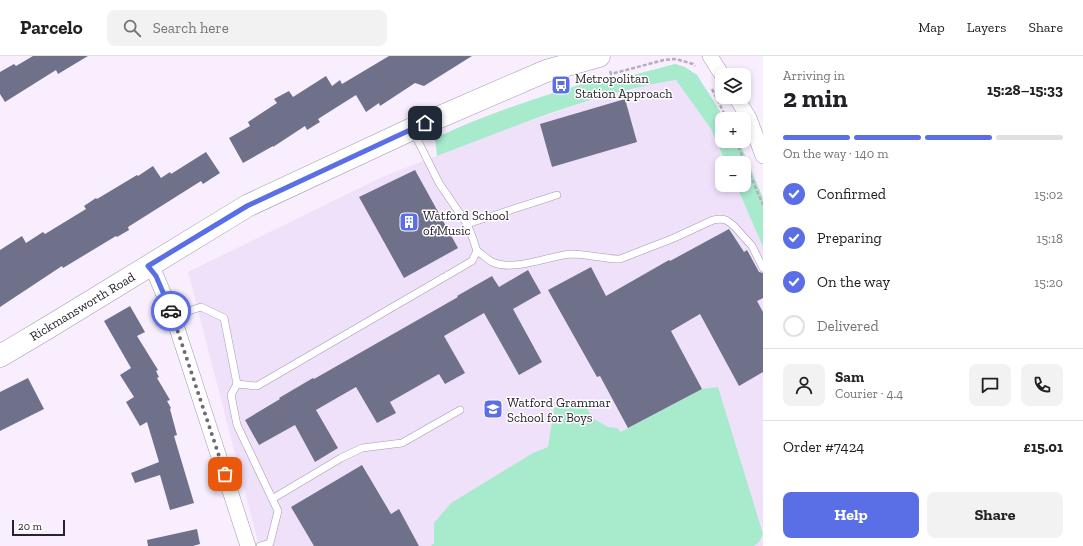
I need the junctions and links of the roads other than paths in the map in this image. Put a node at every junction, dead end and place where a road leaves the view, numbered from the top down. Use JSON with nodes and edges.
{"nodes":[{"id":1,"x":710,"y":56,"type":"edge"},
{"id":2,"x":603,"y":60,"type":"edge"},
{"id":3,"x":715,"y":76,"type":"edge"},
{"id":4,"x":740,"y":104,"type":"edge"},
{"id":5,"x":412,"y":129,"type":"junction"},
{"id":6,"x":763,"y":156,"type":"edge"},
{"id":7,"x":557,"y":195,"type":"dead end"},
{"id":8,"x":467,"y":224,"type":"junction"},
{"id":9,"x":477,"y":251,"type":"junction"},
{"id":10,"x":148,"y":266,"type":"junction"},
{"id":11,"x":763,"y":268,"type":"edge"},
{"id":12,"x":173,"y":316,"type":"junction"},
{"id":13,"x":0,"y":356,"type":"edge"},
{"id":14,"x":237,"y":384,"type":"junction"},
{"id":15,"x":460,"y":410,"type":"dead end"},
{"id":16,"x":272,"y":499,"type":"junction"},
{"id":17,"x":248,"y":546,"type":"edge"},
{"id":18,"x":260,"y":546,"type":"edge"}],
"edges":[{"from":1,"to":3,"type":"street"},
{"from":2,"to":5,"type":"main road","name":"Rickmansworth Road"},
{"from":4,"to":6,"type":"street"},
{"from":5,"to":8,"type":"lane"},
{"from":5,"to":10,"type":"main road","name":"Rickmansworth Road"},
{"from":7,"to":8,"type":"lane"},
{"from":8,"to":9,"type":"lane"},
{"from":9,"to":11,"type":"lane"},
{"from":9,"to":14,"type":"lane"},
{"from":10,"to":12,"type":"street"},
{"from":10,"to":13,"type":"main road","name":"Rickmansworth Road"},
{"from":12,"to":14,"type":"lane"},
{"from":12,"to":17,"type":"street"},
{"from":14,"to":16,"type":"lane"},
{"from":15,"to":16,"type":"lane"},
{"from":16,"to":18,"type":"lane"}]}
